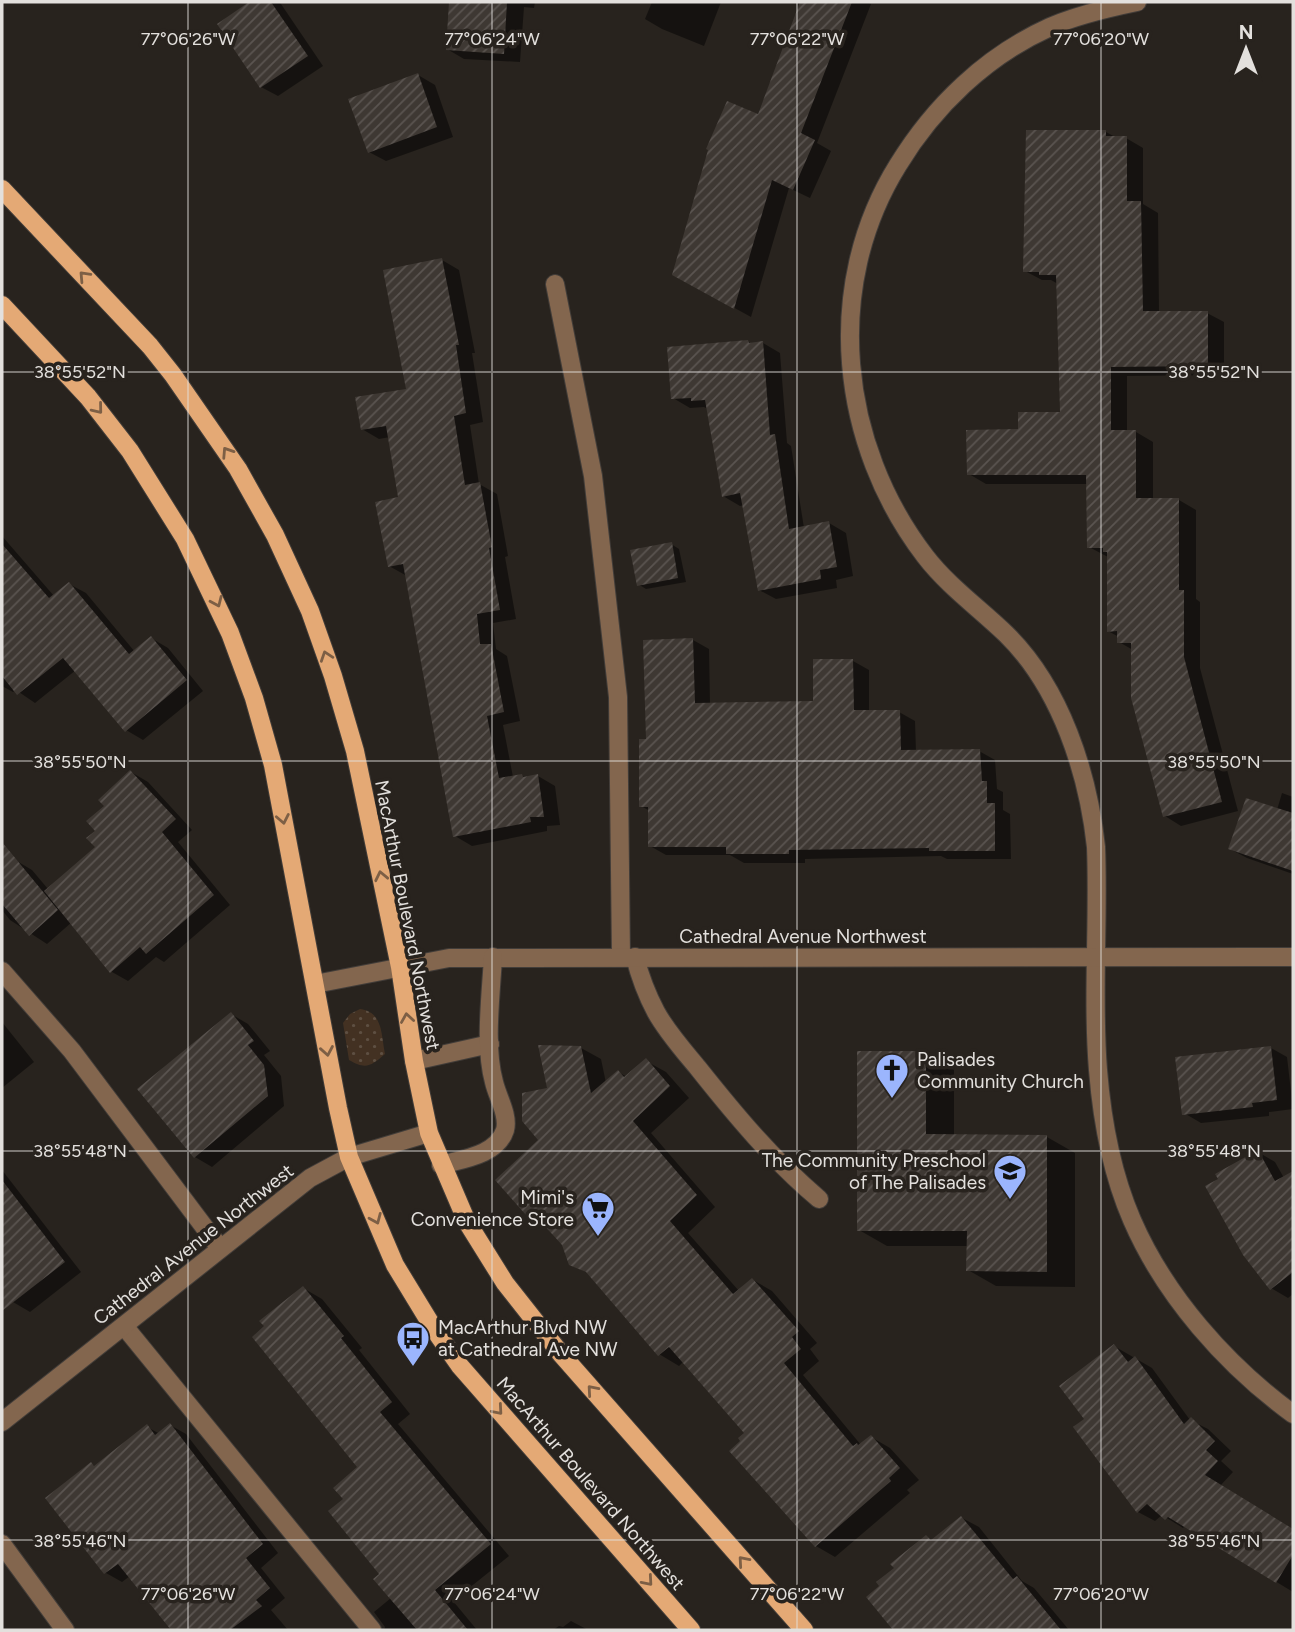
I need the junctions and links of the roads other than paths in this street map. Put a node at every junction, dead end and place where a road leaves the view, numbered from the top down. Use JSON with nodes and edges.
{"nodes":[{"id":1,"x":1137,"y":2,"type":"edge"},
{"id":2,"x":2,"y":189,"type":"edge"},
{"id":3,"x":555,"y":284,"type":"dead end"},
{"id":4,"x":2,"y":305,"type":"edge"},
{"id":5,"x":493,"y":957,"type":"junction"},
{"id":6,"x":628,"y":957,"type":"junction"},
{"id":7,"x":1097,"y":957,"type":"junction"},
{"id":8,"x":1293,"y":957,"type":"edge"},
{"id":9,"x":400,"y":967,"type":"junction"},
{"id":10,"x":2,"y":971,"type":"edge"},
{"id":11,"x":315,"y":984,"type":"junction"},
{"id":12,"x":490,"y":1044,"type":"junction"},
{"id":13,"x":414,"y":1061,"type":"junction"},
{"id":14,"x":429,"y":1133,"type":"junction"},
{"id":15,"x":349,"y":1157,"type":"junction"},
{"id":16,"x":441,"y":1165,"type":"junction"},
{"id":17,"x":818,"y":1199,"type":"dead end"},
{"id":18,"x":220,"y":1248,"type":"junction"},
{"id":19,"x":124,"y":1326,"type":"junction"},
{"id":20,"x":1293,"y":1414,"type":"edge"},
{"id":21,"x":2,"y":1422,"type":"edge"},
{"id":22,"x":2,"y":1544,"type":"edge"},
{"id":23,"x":65,"y":1630,"type":"edge"},
{"id":24,"x":372,"y":1630,"type":"edge"},
{"id":25,"x":691,"y":1630,"type":"edge"},
{"id":26,"x":804,"y":1630,"type":"edge"}],
"edges":[{"from":1,"to":7,"type":"street"},
{"from":9,"to":2,"type":"main road","name":"MacArthur Boulevard Northwest","one_way":true},
{"from":3,"to":6,"type":"street"},
{"from":4,"to":11,"type":"main road","name":"MacArthur Boulevard Northwest","one_way":true},
{"from":5,"to":6,"type":"street","name":"Cathedral Avenue Northwest"},
{"from":5,"to":9,"type":"street","name":"Cathedral Avenue Northwest"},
{"from":5,"to":12,"type":"street"},
{"from":6,"to":7,"type":"street","name":"Cathedral Avenue Northwest"},
{"from":6,"to":17,"type":"street"},
{"from":7,"to":8,"type":"street","name":"Cathedral Avenue Northwest"},
{"from":7,"to":20,"type":"street"},
{"from":9,"to":11,"type":"street","name":"Cathedral Avenue Northwest"},
{"from":13,"to":9,"type":"main road","name":"MacArthur Boulevard Northwest","one_way":true},
{"from":10,"to":18,"type":"street"},
{"from":11,"to":15,"type":"main road","name":"MacArthur Boulevard Northwest","one_way":true},
{"from":12,"to":13,"type":"street"},
{"from":12,"to":16,"type":"street"},
{"from":13,"to":14,"type":"main road","name":"MacArthur Boulevard Northwest"},
{"from":14,"to":15,"type":"street","name":"Cathedral Avenue Northwest"},
{"from":14,"to":16,"type":"main road","name":"MacArthur Boulevard Northwest"},
{"from":15,"to":18,"type":"street","name":"Cathedral Avenue Northwest"},
{"from":15,"to":25,"type":"main road","name":"MacArthur Boulevard Northwest","one_way":true},
{"from":26,"to":16,"type":"main road","name":"MacArthur Boulevard Northwest","one_way":true},
{"from":18,"to":19,"type":"street","name":"Cathedral Avenue Northwest"},
{"from":19,"to":21,"type":"street","name":"Cathedral Avenue Northwest"},
{"from":19,"to":24,"type":"street"},
{"from":22,"to":23,"type":"street"}]}
